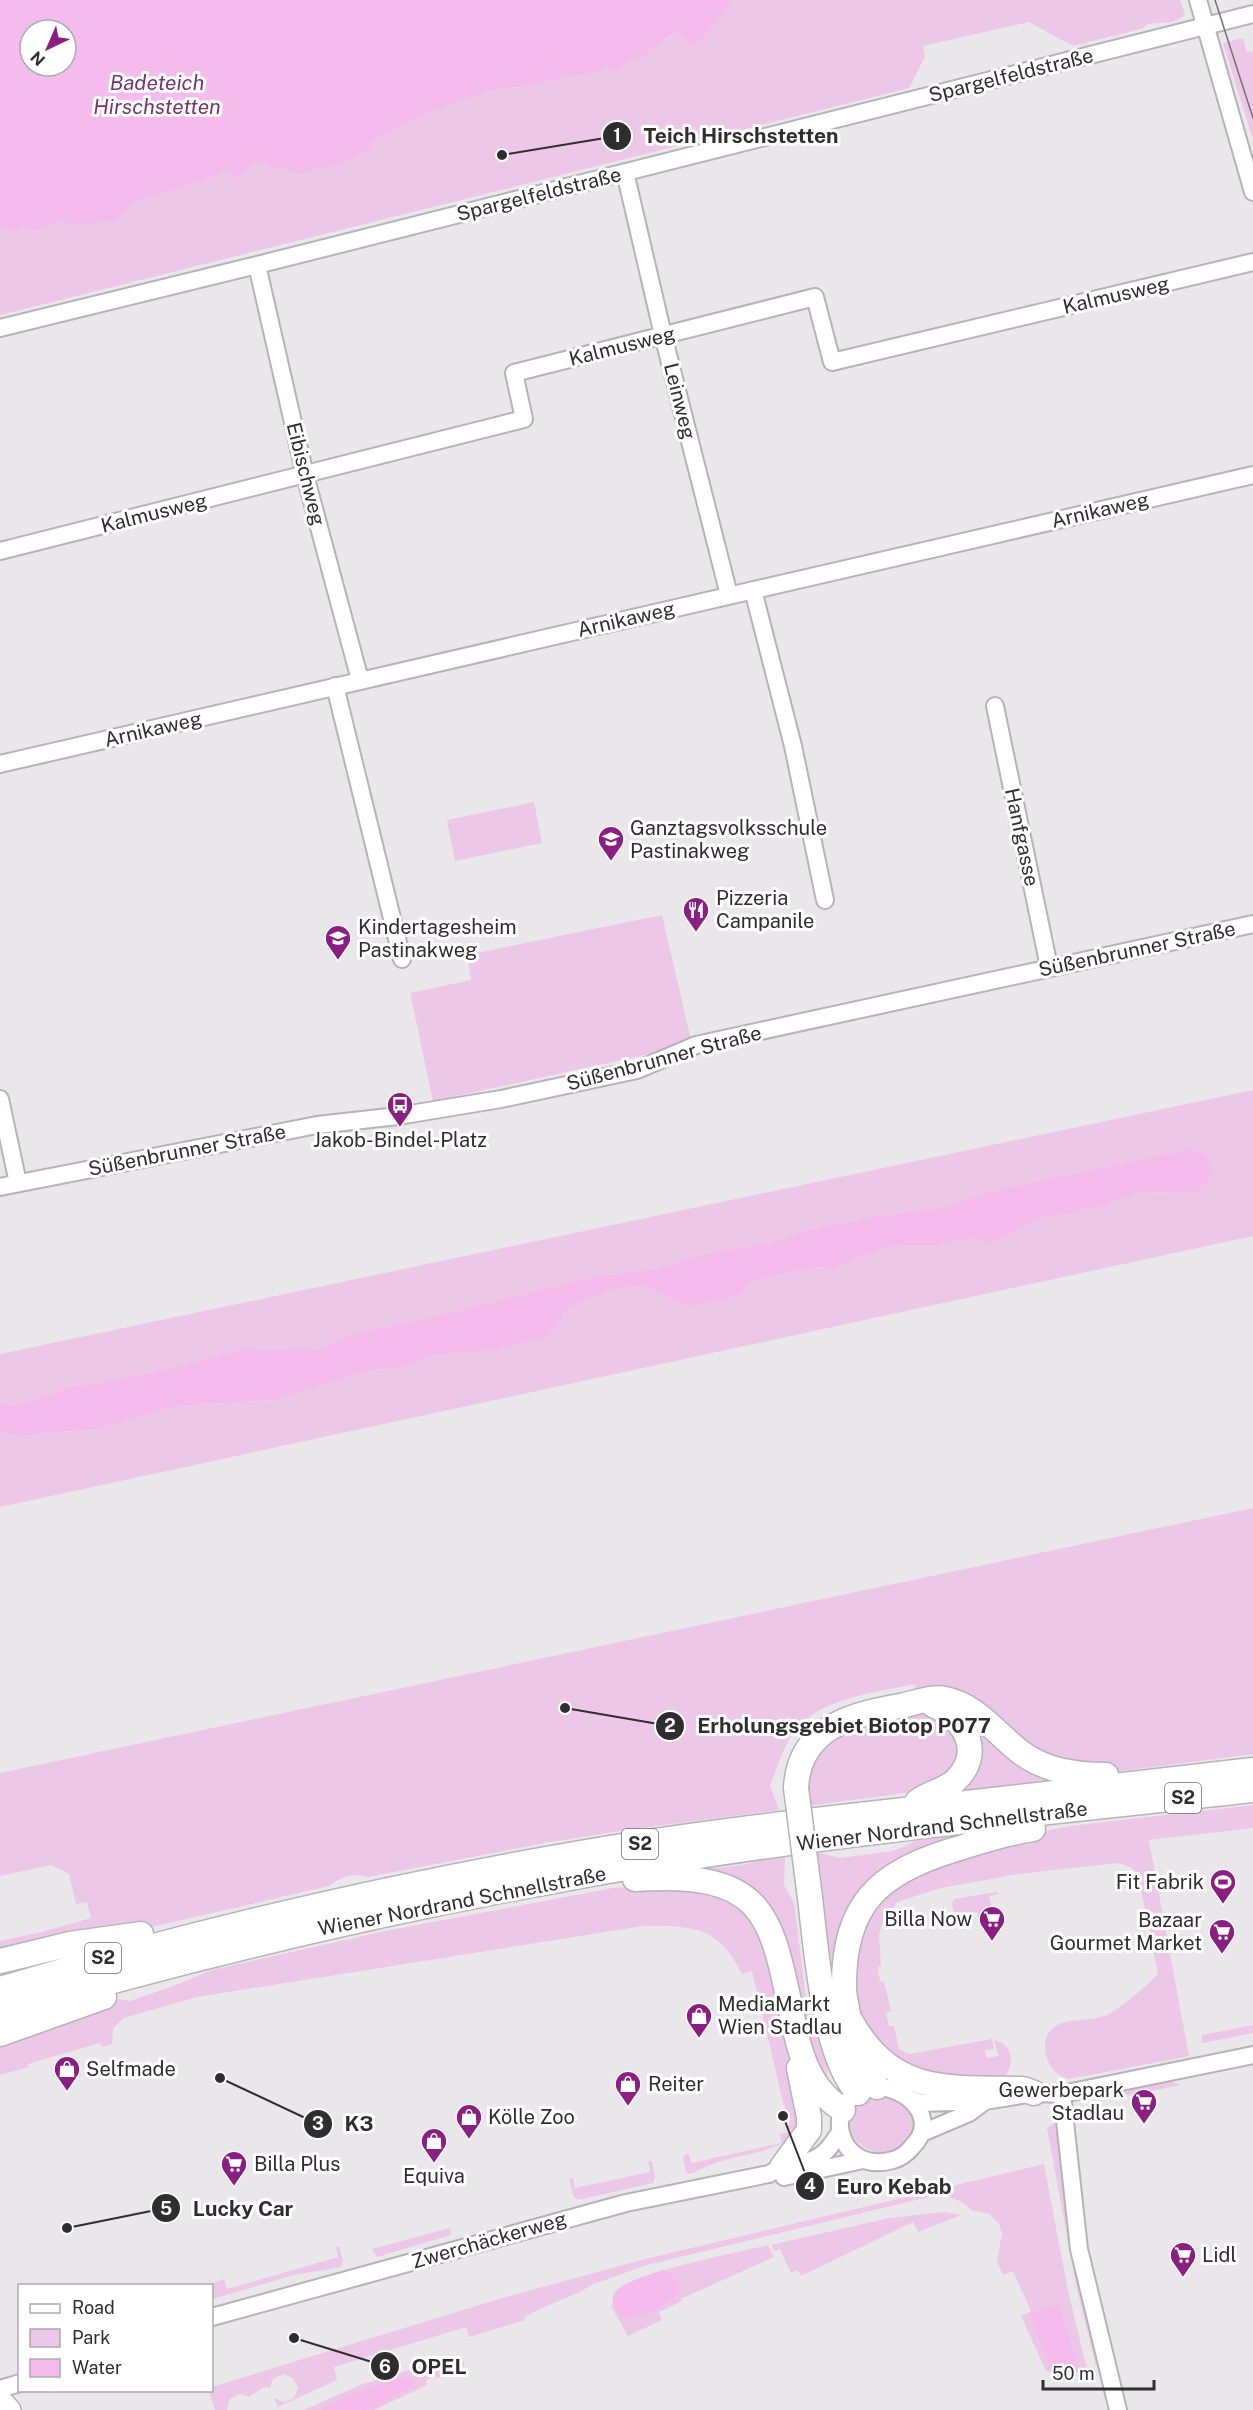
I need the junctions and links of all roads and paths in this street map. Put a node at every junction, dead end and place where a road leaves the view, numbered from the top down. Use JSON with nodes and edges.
{"nodes":[{"id":1,"x":1198,"y":0,"type":"edge"},
{"id":2,"x":1253,"y":14,"type":"edge"},
{"id":3,"x":1205,"y":26,"type":"junction"},
{"id":4,"x":625,"y":172,"type":"junction"},
{"id":5,"x":1253,"y":192,"type":"edge"},
{"id":6,"x":1253,"y":262,"type":"edge"},
{"id":7,"x":257,"y":266,"type":"junction"},
{"id":8,"x":0,"y":328,"type":"edge"},
{"id":9,"x":663,"y":335,"type":"junction"},
{"id":10,"x":305,"y":475,"type":"junction"},
{"id":11,"x":1253,"y":475,"type":"edge"},
{"id":12,"x":0,"y":551,"type":"edge"},
{"id":13,"x":753,"y":590,"type":"junction"},
{"id":14,"x":729,"y":595,"type":"junction"},
{"id":15,"x":360,"y":680,"type":"junction"},
{"id":16,"x":335,"y":686,"type":"junction"},
{"id":17,"x":995,"y":706,"type":"dead end"},
{"id":18,"x":0,"y":764,"type":"edge"},
{"id":19,"x":825,"y":900,"type":"dead end"},
{"id":20,"x":1253,"y":924,"type":"edge"},
{"id":21,"x":402,"y":959,"type":"dead end"},
{"id":22,"x":1049,"y":967,"type":"junction"},
{"id":23,"x":0,"y":1099,"type":"edge"},
{"id":24,"x":18,"y":1183,"type":"junction"},
{"id":25,"x":0,"y":1187,"type":"edge"},
{"id":26,"x":922,"y":1701,"type":"junction"},
{"id":27,"x":1253,"y":1770,"type":"edge"},
{"id":28,"x":1253,"y":1790,"type":"edge"},
{"id":29,"x":1119,"y":1795,"type":"junction"},
{"id":30,"x":908,"y":1809,"type":"junction"},
{"id":31,"x":588,"y":1875,"type":"junction"},
{"id":32,"x":207,"y":1931,"type":"junction"},
{"id":33,"x":0,"y":1961,"type":"edge"},
{"id":34,"x":159,"y":1967,"type":"junction"},
{"id":35,"x":0,"y":1989,"type":"edge"},
{"id":36,"x":826,"y":2007,"type":"junction"},
{"id":37,"x":0,"y":2013,"type":"edge"},
{"id":38,"x":849,"y":2018,"type":"junction"},
{"id":39,"x":0,"y":2034,"type":"edge"},
{"id":40,"x":849,"y":2047,"type":"junction"},
{"id":41,"x":800,"y":2051,"type":"junction"},
{"id":42,"x":1253,"y":2055,"type":"edge"},
{"id":43,"x":1034,"y":2092,"type":"junction"},
{"id":44,"x":1062,"y":2094,"type":"junction"},
{"id":45,"x":910,"y":2099,"type":"junction"},
{"id":46,"x":985,"y":2102,"type":"junction"},
{"id":47,"x":854,"y":2105,"type":"junction"},
{"id":48,"x":922,"y":2133,"type":"junction"},
{"id":49,"x":863,"y":2160,"type":"junction"},
{"id":50,"x":776,"y":2171,"type":"junction"},
{"id":51,"x":213,"y":2317,"type":"edge"},
{"id":52,"x":18,"y":2384,"type":"edge"},
{"id":53,"x":0,"y":2389,"type":"edge"},
{"id":54,"x":0,"y":2399,"type":"edge"},
{"id":55,"x":10,"y":2410,"type":"edge"},
{"id":56,"x":1118,"y":2410,"type":"edge"}],
"edges":[{"from":1,"to":3,"type":"street"},
{"from":2,"to":3,"type":"street","name":"Spargelfeldstraße"},
{"from":3,"to":4,"type":"street","name":"Spargelfeldstraße"},
{"from":3,"to":5,"type":"street"},
{"from":4,"to":7,"type":"street","name":"Spargelfeldstraße"},
{"from":4,"to":9,"type":"street","name":"Leinweg"},
{"from":6,"to":9,"type":"street","name":"Kalmusweg"},
{"from":7,"to":8,"type":"street","name":"Spargelfeldstraße"},
{"from":7,"to":10,"type":"street","name":"Eibischweg"},
{"from":9,"to":10,"type":"street","name":"Kalmusweg"},
{"from":9,"to":14,"type":"street","name":"Leinweg"},
{"from":10,"to":12,"type":"street","name":"Kalmusweg"},
{"from":10,"to":15,"type":"street","name":"Eibischweg"},
{"from":11,"to":13,"type":"street","name":"Arnikaweg"},
{"from":13,"to":14,"type":"street","name":"Arnikaweg"},
{"from":13,"to":19,"type":"street"},
{"from":14,"to":15,"type":"street","name":"Arnikaweg"},
{"from":15,"to":16,"type":"street","name":"Arnikaweg"},
{"from":16,"to":18,"type":"street","name":"Arnikaweg"},
{"from":16,"to":21,"type":"street"},
{"from":17,"to":22,"type":"street","name":"Hanfgasse"},
{"from":20,"to":22,"type":"street","name":"Süßenbrunner Straße"},
{"from":22,"to":24,"type":"street","name":"Süßenbrunner Straße"},
{"from":23,"to":24,"type":"street"},
{"from":24,"to":25,"type":"street","name":"Süßenbrunner Straße"},
{"from":26,"to":29,"type":"highway"},
{"from":26,"to":30,"type":"highway"},
{"from":26,"to":36,"type":"highway","bridge":true},
{"from":27,"to":29,"type":"highway","name":"Wiener Nordrand Schnellstraße","number":"S2"},
{"from":28,"to":29,"type":"highway","name":"Wiener Nordrand Schnellstraße","number":"S2"},
{"from":29,"to":30,"type":"highway","name":"Wiener Nordrand Schnellstraße","number":"S2"},
{"from":29,"to":31,"type":"highway","name":"Wiener Nordrand Schnellstraße","number":"S2"},
{"from":29,"to":38,"type":"highway"},
{"from":30,"to":32,"type":"highway","name":"Wiener Nordrand Schnellstraße","number":"S2"},
{"from":31,"to":34,"type":"highway","name":"Wiener Nordrand Schnellstraße","number":"S2"},
{"from":31,"to":41,"type":"highway"},
{"from":32,"to":33,"type":"highway"},
{"from":32,"to":35,"type":"highway","name":"Wiener Nordrand Schnellstraße","number":"S2"},
{"from":34,"to":37,"type":"highway","name":"Wiener Nordrand Schnellstraße","number":"S2"},
{"from":34,"to":39,"type":"highway"},
{"from":36,"to":40,"type":"highway"},
{"from":36,"to":47,"type":"highway"},
{"from":38,"to":40,"type":"highway"},
{"from":38,"to":43,"type":"highway"},
{"from":40,"to":47,"type":"highway"},
{"from":41,"to":47,"type":"highway"},
{"from":41,"to":50,"type":"highway"},
{"from":42,"to":44,"type":"street"},
{"from":43,"to":44,"type":"street"},
{"from":43,"to":46,"type":"street"},
{"from":44,"to":56,"type":"street"},
{"from":45,"to":46,"type":"street"},
{"from":45,"to":47,"type":"street"},
{"from":45,"to":48,"type":"street"},
{"from":46,"to":48,"type":"street"},
{"from":47,"to":49,"type":"street"},
{"from":47,"to":50,"type":"street","name":"Zwerchäckerweg"},
{"from":48,"to":49,"type":"street","name":"Zwerchäckerweg"},
{"from":49,"to":50,"type":"street","name":"Zwerchäckerweg"},
{"from":50,"to":51,"type":"street","name":"Zwerchäckerweg"},
{"from":52,"to":53,"type":"street"},
{"from":54,"to":55,"type":"main road"}]}
